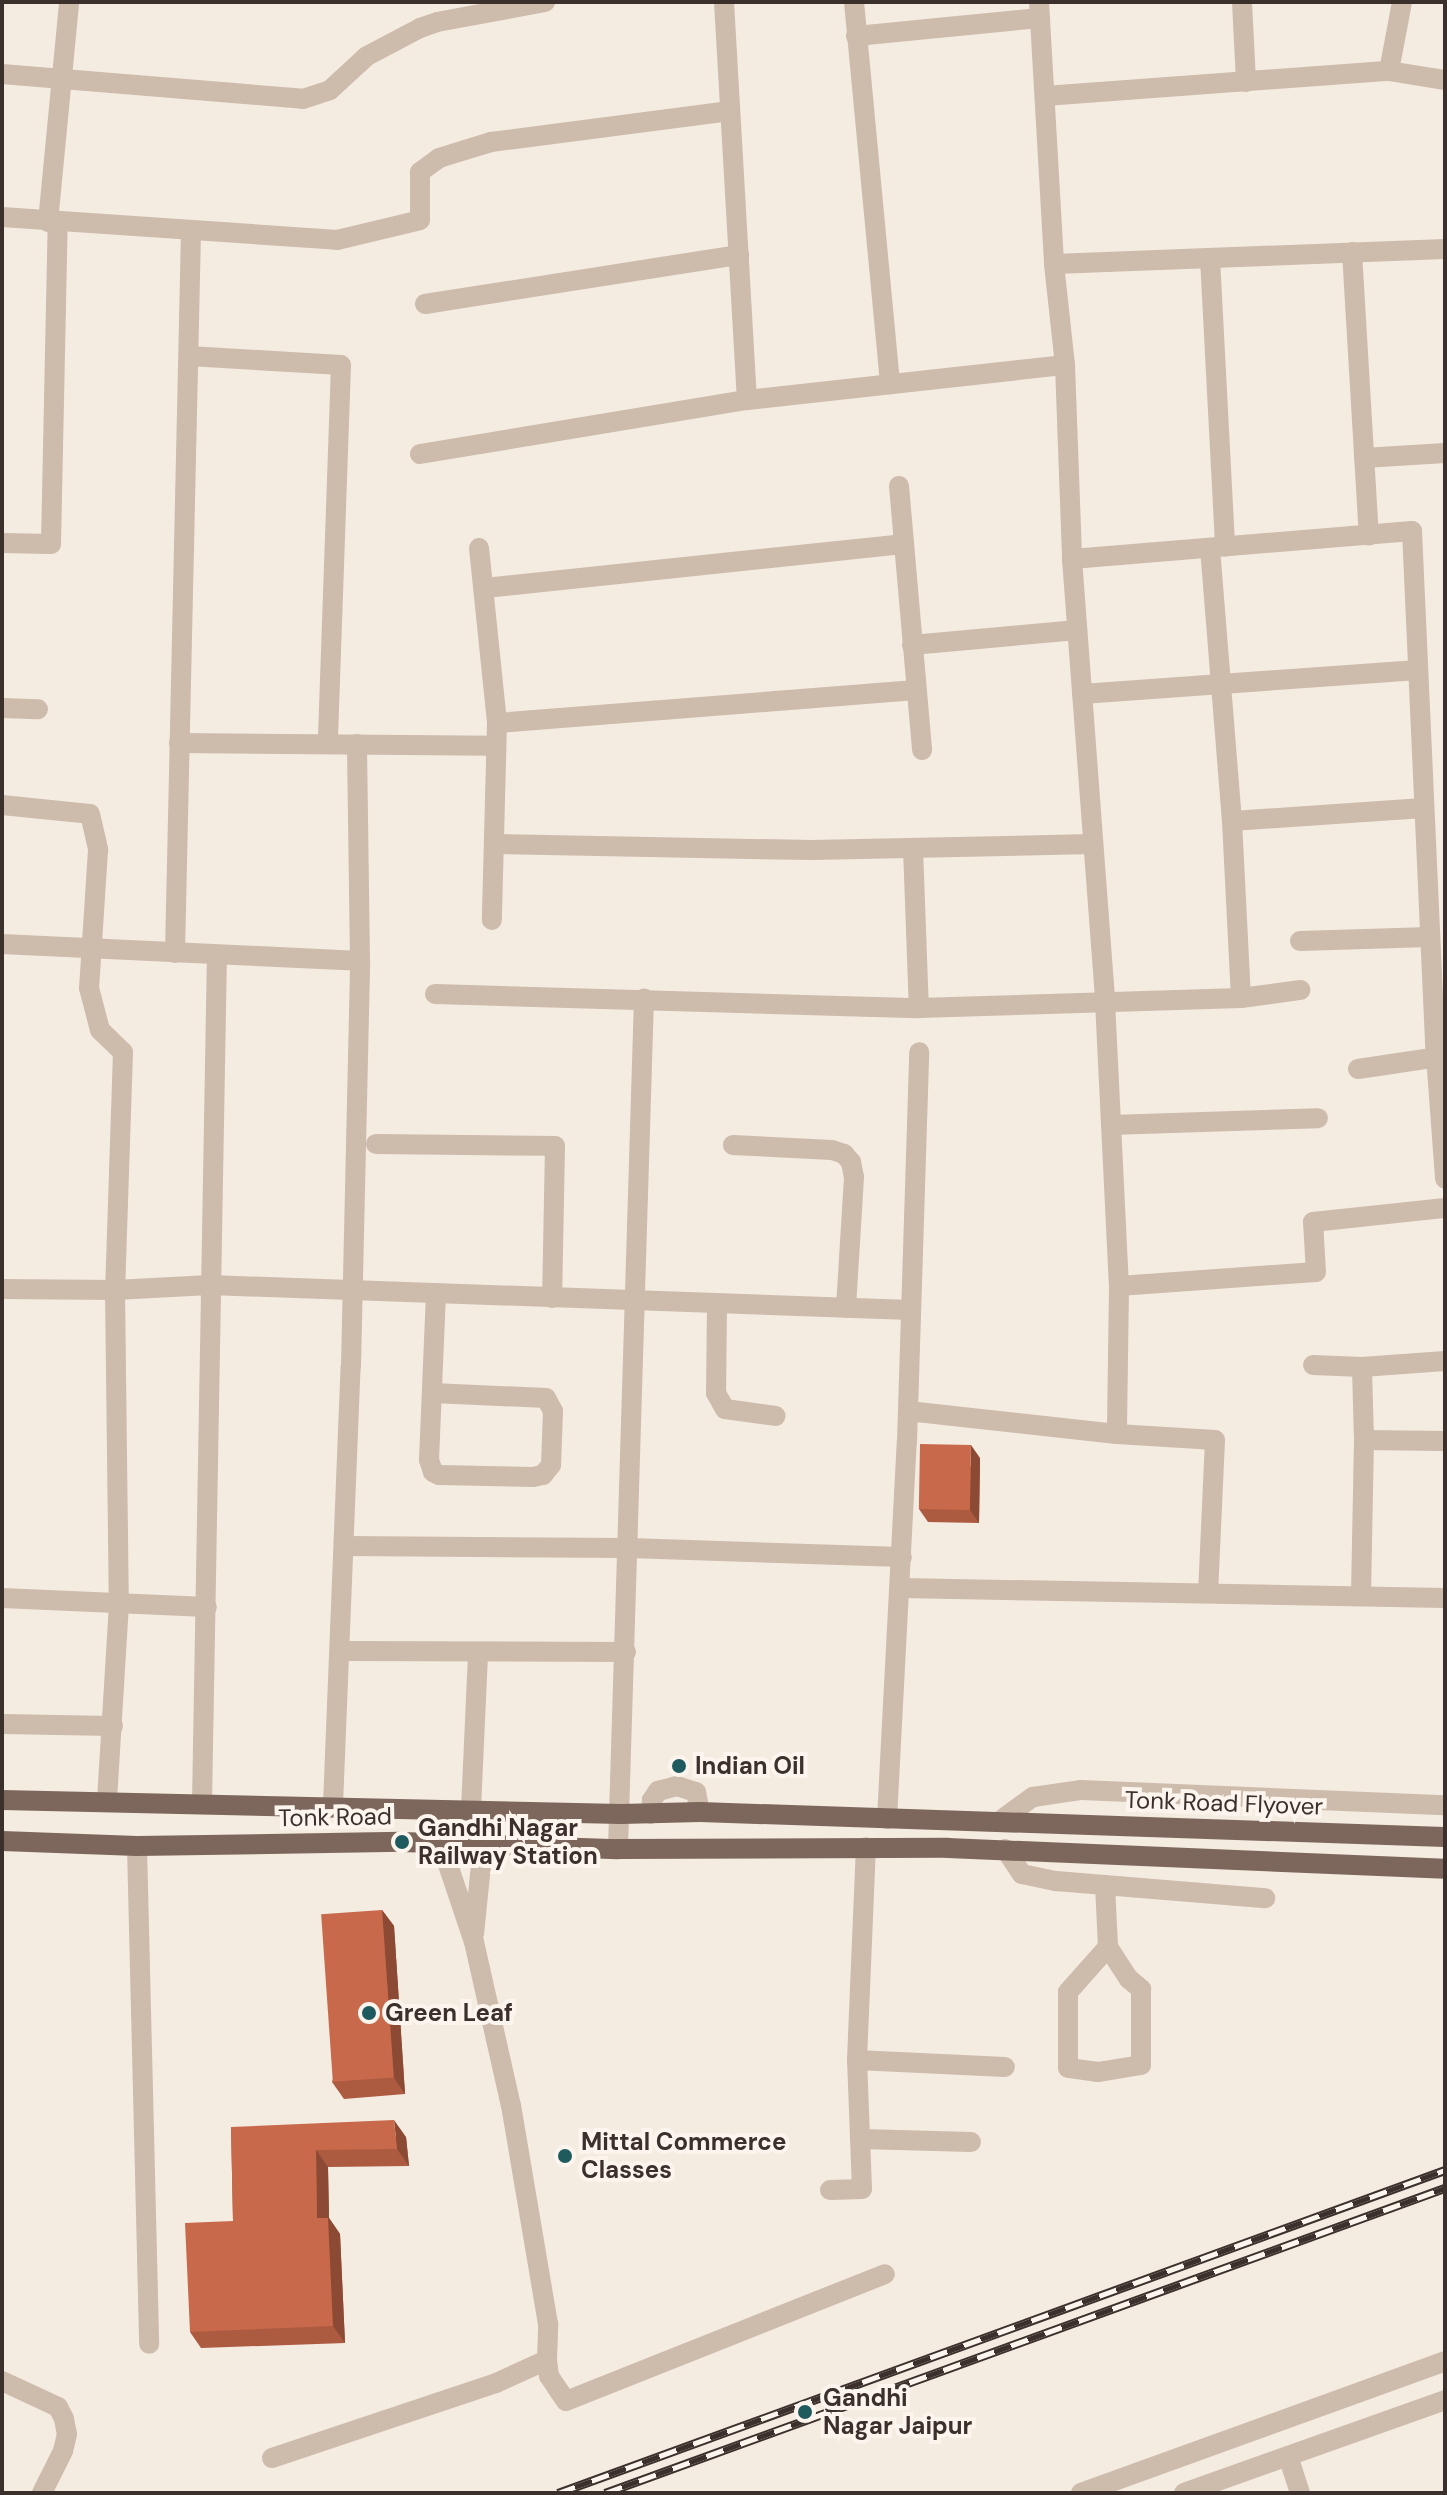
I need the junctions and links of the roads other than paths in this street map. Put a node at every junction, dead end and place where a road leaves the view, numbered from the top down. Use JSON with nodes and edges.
{"nodes":[{"id":1,"x":69,"y":2,"type":"edge"},
{"id":2,"x":545,"y":2,"type":"edge"},
{"id":3,"x":724,"y":2,"type":"edge"},
{"id":4,"x":854,"y":2,"type":"edge"},
{"id":5,"x":1242,"y":2,"type":"edge"},
{"id":6,"x":1402,"y":2,"type":"edge"},
{"id":7,"x":1040,"y":10,"type":"edge"},
{"id":8,"x":856,"y":36,"type":"junction"},
{"id":9,"x":1389,"y":71,"type":"junction"},
{"id":10,"x":2,"y":74,"type":"edge"},
{"id":11,"x":1445,"y":80,"type":"edge"},
{"id":12,"x":61,"y":81,"type":"junction"},
{"id":13,"x":1246,"y":82,"type":"junction"},
{"id":14,"x":1045,"y":96,"type":"junction"},
{"id":15,"x":730,"y":111,"type":"junction"},
{"id":16,"x":2,"y":217,"type":"edge"},
{"id":17,"x":53,"y":222,"type":"junction"},
{"id":18,"x":191,"y":232,"type":"junction"},
{"id":19,"x":1445,"y":249,"type":"edge"},
{"id":20,"x":1352,"y":252,"type":"junction"},
{"id":21,"x":739,"y":255,"type":"junction"},
{"id":22,"x":1210,"y":258,"type":"junction"},
{"id":23,"x":1054,"y":264,"type":"junction"},
{"id":24,"x":425,"y":304,"type":"dead end"},
{"id":25,"x":189,"y":356,"type":"junction"},
{"id":26,"x":1065,"y":365,"type":"junction"},
{"id":27,"x":890,"y":384,"type":"junction"},
{"id":28,"x":747,"y":400,"type":"junction"},
{"id":29,"x":1445,"y":453,"type":"edge"},
{"id":30,"x":420,"y":454,"type":"dead end"},
{"id":31,"x":1364,"y":458,"type":"junction"},
{"id":32,"x":899,"y":486,"type":"dead end"},
{"id":33,"x":1369,"y":535,"type":"junction"},
{"id":34,"x":2,"y":543,"type":"edge"},
{"id":35,"x":903,"y":544,"type":"junction"},
{"id":36,"x":1218,"y":547,"type":"junction"},
{"id":37,"x":479,"y":548,"type":"dead end"},
{"id":38,"x":1072,"y":559,"type":"junction"},
{"id":39,"x":485,"y":588,"type":"junction"},
{"id":40,"x":1077,"y":630,"type":"junction"},
{"id":41,"x":912,"y":645,"type":"junction"},
{"id":42,"x":1418,"y":670,"type":"junction"},
{"id":43,"x":1222,"y":684,"type":"junction"},
{"id":44,"x":916,"y":690,"type":"junction"},
{"id":45,"x":1082,"y":694,"type":"junction"},
{"id":46,"x":2,"y":708,"type":"edge"},
{"id":47,"x":38,"y":709,"type":"dead end"},
{"id":48,"x":497,"y":723,"type":"junction"},
{"id":49,"x":179,"y":743,"type":"junction"},
{"id":50,"x":328,"y":744,"type":"junction"},
{"id":51,"x":357,"y":744,"type":"junction"},
{"id":52,"x":496,"y":746,"type":"junction"},
{"id":53,"x":922,"y":750,"type":"dead end"},
{"id":54,"x":2,"y":805,"type":"edge"},
{"id":55,"x":1424,"y":808,"type":"junction"},
{"id":56,"x":1232,"y":821,"type":"junction"},
{"id":57,"x":495,"y":844,"type":"junction"},
{"id":58,"x":1093,"y":844,"type":"junction"},
{"id":59,"x":913,"y":848,"type":"junction"},
{"id":60,"x":492,"y":920,"type":"dead end"},
{"id":61,"x":1430,"y":937,"type":"junction"},
{"id":62,"x":1300,"y":941,"type":"dead end"},
{"id":63,"x":2,"y":944,"type":"edge"},
{"id":64,"x":91,"y":946,"type":"junction"},
{"id":65,"x":175,"y":953,"type":"junction"},
{"id":66,"x":217,"y":955,"type":"junction"},
{"id":67,"x":360,"y":961,"type":"junction"},
{"id":68,"x":1300,"y":990,"type":"dead end"},
{"id":69,"x":435,"y":994,"type":"dead end"},
{"id":70,"x":644,"y":998,"type":"junction"},
{"id":71,"x":1241,"y":998,"type":"junction"},
{"id":72,"x":1105,"y":1001,"type":"junction"},
{"id":73,"x":919,"y":1008,"type":"junction"},
{"id":74,"x":919,"y":1052,"type":"dead end"},
{"id":75,"x":1440,"y":1056,"type":"edge"},
{"id":76,"x":1358,"y":1069,"type":"dead end"},
{"id":77,"x":1318,"y":1118,"type":"dead end"},
{"id":78,"x":1111,"y":1125,"type":"junction"},
{"id":79,"x":376,"y":1144,"type":"dead end"},
{"id":80,"x":733,"y":1145,"type":"dead end"},
{"id":81,"x":1445,"y":1179,"type":"edge"},
{"id":82,"x":1445,"y":1208,"type":"edge"},
{"id":83,"x":210,"y":1285,"type":"junction"},
{"id":84,"x":1119,"y":1286,"type":"junction"},
{"id":85,"x":2,"y":1289,"type":"edge"},
{"id":86,"x":115,"y":1290,"type":"junction"},
{"id":87,"x":353,"y":1292,"type":"junction"},
{"id":88,"x":436,"y":1295,"type":"junction"},
{"id":89,"x":552,"y":1298,"type":"junction"},
{"id":90,"x":632,"y":1301,"type":"junction"},
{"id":91,"x":717,"y":1304,"type":"junction"},
{"id":92,"x":846,"y":1308,"type":"junction"},
{"id":93,"x":911,"y":1310,"type":"junction"},
{"id":94,"x":1445,"y":1361,"type":"edge"},
{"id":95,"x":1313,"y":1365,"type":"dead end"},
{"id":96,"x":1362,"y":1367,"type":"junction"},
{"id":97,"x":432,"y":1393,"type":"junction"},
{"id":98,"x":908,"y":1411,"type":"junction"},
{"id":99,"x":776,"y":1416,"type":"dead end"},
{"id":100,"x":1117,"y":1434,"type":"junction"},
{"id":101,"x":1364,"y":1440,"type":"junction"},
{"id":102,"x":1445,"y":1441,"type":"edge"},
{"id":103,"x":344,"y":1546,"type":"junction"},
{"id":104,"x":629,"y":1548,"type":"junction"},
{"id":105,"x":902,"y":1557,"type":"junction"},
{"id":106,"x":900,"y":1588,"type":"junction"},
{"id":107,"x":1208,"y":1592,"type":"junction"},
{"id":108,"x":1361,"y":1595,"type":"junction"},
{"id":109,"x":2,"y":1598,"type":"edge"},
{"id":110,"x":1445,"y":1598,"type":"edge"},
{"id":111,"x":119,"y":1604,"type":"junction"},
{"id":112,"x":207,"y":1607,"type":"junction"},
{"id":113,"x":340,"y":1651,"type":"junction"},
{"id":114,"x":478,"y":1652,"type":"junction"},
{"id":115,"x":626,"y":1652,"type":"junction"},
{"id":116,"x":2,"y":1724,"type":"edge"},
{"id":117,"x":113,"y":1726,"type":"junction"},
{"id":118,"x":2,"y":1800,"type":"edge"},
{"id":119,"x":107,"y":1802,"type":"junction"},
{"id":120,"x":202,"y":1803,"type":"junction"},
{"id":121,"x":333,"y":1805,"type":"junction"},
{"id":122,"x":1445,"y":1805,"type":"edge"},
{"id":123,"x":471,"y":1809,"type":"junction"},
{"id":124,"x":621,"y":1814,"type":"junction"},
{"id":125,"x":887,"y":1819,"type":"junction"},
{"id":126,"x":1001,"y":1820,"type":"junction"},
{"id":127,"x":1445,"y":1837,"type":"edge"},
{"id":128,"x":2,"y":1841,"type":"edge"},
{"id":129,"x":441,"y":1844,"type":"junction"},
{"id":130,"x":137,"y":1846,"type":"junction"},
{"id":131,"x":483,"y":1846,"type":"junction"},
{"id":132,"x":866,"y":1847,"type":"junction"},
{"id":133,"x":618,"y":1849,"type":"junction"},
{"id":134,"x":1005,"y":1849,"type":"junction"},
{"id":135,"x":1445,"y":1869,"type":"edge"},
{"id":136,"x":1105,"y":1885,"type":"junction"},
{"id":137,"x":1265,"y":1898,"type":"dead end"},
{"id":138,"x":474,"y":1942,"type":"junction"},
{"id":139,"x":1108,"y":1947,"type":"junction"},
{"id":140,"x":857,"y":2060,"type":"junction"},
{"id":141,"x":1005,"y":2067,"type":"dead end"},
{"id":142,"x":861,"y":2139,"type":"junction"},
{"id":143,"x":971,"y":2142,"type":"dead end"},
{"id":144,"x":830,"y":2190,"type":"dead end"},
{"id":145,"x":885,"y":2274,"type":"dead end"},
{"id":146,"x":149,"y":2344,"type":"dead end"},
{"id":147,"x":547,"y":2360,"type":"junction"},
{"id":148,"x":1445,"y":2361,"type":"edge"},
{"id":149,"x":2,"y":2381,"type":"edge"},
{"id":150,"x":1445,"y":2400,"type":"edge"},
{"id":151,"x":1288,"y":2456,"type":"junction"},
{"id":152,"x":272,"y":2458,"type":"dead end"},
{"id":153,"x":42,"y":2493,"type":"edge"},
{"id":154,"x":1081,"y":2493,"type":"edge"},
{"id":155,"x":1184,"y":2493,"type":"edge"},
{"id":156,"x":1300,"y":2493,"type":"edge"}],
"edges":[{"from":1,"to":12,"type":"street"},
{"from":2,"to":12,"type":"street"},
{"from":3,"to":15,"type":"street"},
{"from":4,"to":8,"type":"street"},
{"from":5,"to":13,"type":"street"},
{"from":6,"to":9,"type":"street"},
{"from":7,"to":8,"type":"street"},
{"from":7,"to":14,"type":"street"},
{"from":8,"to":27,"type":"street"},
{"from":9,"to":11,"type":"street"},
{"from":9,"to":13,"type":"street"},
{"from":10,"to":12,"type":"street"},
{"from":12,"to":17,"type":"street"},
{"from":13,"to":14,"type":"street"},
{"from":14,"to":23,"type":"street"},
{"from":15,"to":18,"type":"street"},
{"from":15,"to":21,"type":"street"},
{"from":16,"to":17,"type":"street"},
{"from":17,"to":18,"type":"street"},
{"from":17,"to":34,"type":"street"},
{"from":18,"to":25,"type":"street"},
{"from":19,"to":20,"type":"street"},
{"from":20,"to":22,"type":"street"},
{"from":20,"to":31,"type":"street"},
{"from":21,"to":24,"type":"street"},
{"from":21,"to":28,"type":"street"},
{"from":22,"to":23,"type":"street"},
{"from":22,"to":36,"type":"street"},
{"from":23,"to":26,"type":"street"},
{"from":25,"to":49,"type":"street"},
{"from":25,"to":50,"type":"street"},
{"from":26,"to":27,"type":"street"},
{"from":26,"to":38,"type":"street"},
{"from":27,"to":28,"type":"street"},
{"from":28,"to":30,"type":"street"},
{"from":29,"to":31,"type":"street"},
{"from":31,"to":33,"type":"street"},
{"from":32,"to":35,"type":"street"},
{"from":33,"to":36,"type":"street"},
{"from":33,"to":42,"type":"street"},
{"from":35,"to":39,"type":"street"},
{"from":35,"to":41,"type":"street"},
{"from":36,"to":38,"type":"street"},
{"from":36,"to":43,"type":"street"},
{"from":37,"to":39,"type":"street"},
{"from":38,"to":40,"type":"street"},
{"from":39,"to":48,"type":"street"},
{"from":40,"to":41,"type":"street"},
{"from":40,"to":45,"type":"street"},
{"from":41,"to":44,"type":"street"},
{"from":42,"to":43,"type":"street"},
{"from":42,"to":55,"type":"street"},
{"from":43,"to":45,"type":"street"},
{"from":43,"to":56,"type":"street"},
{"from":44,"to":48,"type":"street"},
{"from":44,"to":53,"type":"street"},
{"from":45,"to":58,"type":"street"},
{"from":46,"to":47,"type":"street"},
{"from":48,"to":52,"type":"street"},
{"from":49,"to":50,"type":"street"},
{"from":49,"to":65,"type":"street"},
{"from":50,"to":51,"type":"street"},
{"from":51,"to":52,"type":"street"},
{"from":51,"to":67,"type":"street"},
{"from":52,"to":57,"type":"street"},
{"from":54,"to":64,"type":"street"},
{"from":55,"to":56,"type":"street"},
{"from":55,"to":61,"type":"street"},
{"from":56,"to":71,"type":"street"},
{"from":57,"to":59,"type":"street"},
{"from":57,"to":60,"type":"street"},
{"from":58,"to":59,"type":"street"},
{"from":58,"to":72,"type":"street"},
{"from":59,"to":73,"type":"street"},
{"from":61,"to":62,"type":"street"},
{"from":61,"to":75,"type":"street"},
{"from":63,"to":64,"type":"street"},
{"from":64,"to":65,"type":"street"},
{"from":64,"to":86,"type":"street"},
{"from":65,"to":66,"type":"street"},
{"from":66,"to":67,"type":"street"},
{"from":66,"to":83,"type":"street"},
{"from":67,"to":87,"type":"street"},
{"from":68,"to":71,"type":"street"},
{"from":69,"to":70,"type":"street"},
{"from":70,"to":73,"type":"street"},
{"from":70,"to":90,"type":"street"},
{"from":71,"to":72,"type":"street"},
{"from":72,"to":73,"type":"street"},
{"from":72,"to":78,"type":"street"},
{"from":74,"to":93,"type":"street"},
{"from":75,"to":76,"type":"street"},
{"from":75,"to":81,"type":"street"},
{"from":77,"to":78,"type":"street"},
{"from":78,"to":84,"type":"street"},
{"from":79,"to":89,"type":"street"},
{"from":80,"to":92,"type":"street"},
{"from":82,"to":84,"type":"street"},
{"from":83,"to":86,"type":"street"},
{"from":83,"to":87,"type":"street"},
{"from":83,"to":112,"type":"street"},
{"from":84,"to":100,"type":"street"},
{"from":85,"to":86,"type":"street"},
{"from":86,"to":111,"type":"street"},
{"from":87,"to":88,"type":"street"},
{"from":87,"to":103,"type":"street"},
{"from":88,"to":89,"type":"street"},
{"from":88,"to":97,"type":"street"},
{"from":89,"to":90,"type":"street"},
{"from":90,"to":91,"type":"street"},
{"from":90,"to":104,"type":"street"},
{"from":91,"to":92,"type":"street"},
{"from":91,"to":99,"type":"street"},
{"from":92,"to":93,"type":"street"},
{"from":93,"to":98,"type":"street"},
{"from":94,"to":96,"type":"street"},
{"from":95,"to":96,"type":"street"},
{"from":96,"to":101,"type":"street"},
{"from":97,"to":97,"type":"street"},
{"from":98,"to":100,"type":"street"},
{"from":98,"to":105,"type":"street"},
{"from":100,"to":107,"type":"street"},
{"from":101,"to":102,"type":"street"},
{"from":101,"to":108,"type":"street"},
{"from":103,"to":104,"type":"street"},
{"from":103,"to":113,"type":"street"},
{"from":104,"to":105,"type":"street"},
{"from":104,"to":115,"type":"street"},
{"from":105,"to":106,"type":"street"},
{"from":106,"to":107,"type":"street"},
{"from":106,"to":125,"type":"street"},
{"from":107,"to":108,"type":"street"},
{"from":108,"to":110,"type":"street"},
{"from":109,"to":111,"type":"street"},
{"from":111,"to":112,"type":"street"},
{"from":111,"to":117,"type":"street"},
{"from":112,"to":120,"type":"street"},
{"from":113,"to":114,"type":"street"},
{"from":113,"to":121,"type":"street"},
{"from":114,"to":115,"type":"street"},
{"from":114,"to":123,"type":"street"},
{"from":115,"to":124,"type":"street"},
{"from":116,"to":117,"type":"street"},
{"from":117,"to":119,"type":"street"},
{"from":118,"to":119,"type":"main road","name":"Tonk Road"},
{"from":119,"to":120,"type":"main road","name":"Tonk Road"},
{"from":120,"to":121,"type":"main road","name":"Tonk Road"},
{"from":121,"to":123,"type":"main road","name":"Tonk Road"},
{"from":122,"to":126,"type":"street"},
{"from":123,"to":124,"type":"main road","name":"Tonk Road"},
{"from":124,"to":125,"type":"main road","name":"Tonk Road"},
{"from":124,"to":133,"type":"street"},
{"from":125,"to":126,"type":"main road","name":"Tonk Road"},
{"from":126,"to":127,"type":"main road","name":"Tonk Road Flyover"},
{"from":128,"to":130,"type":"main road","name":"Tonk Road"},
{"from":129,"to":130,"type":"main road","name":"Tonk Road"},
{"from":129,"to":131,"type":"main road","name":"Tonk Road"},
{"from":129,"to":138,"type":"street"},
{"from":130,"to":146,"type":"street"},
{"from":131,"to":133,"type":"main road","name":"Tonk Road"},
{"from":131,"to":138,"type":"street"},
{"from":132,"to":133,"type":"main road","name":"Tonk Road"},
{"from":132,"to":134,"type":"main road","name":"Tonk Road"},
{"from":132,"to":140,"type":"street"},
{"from":134,"to":135,"type":"main road"},
{"from":134,"to":136,"type":"street"},
{"from":136,"to":137,"type":"street"},
{"from":136,"to":139,"type":"street"},
{"from":138,"to":147,"type":"street"},
{"from":139,"to":139,"type":"street"},
{"from":140,"to":141,"type":"street"},
{"from":140,"to":142,"type":"street"},
{"from":142,"to":143,"type":"street"},
{"from":142,"to":144,"type":"street"},
{"from":145,"to":147,"type":"street"},
{"from":147,"to":152,"type":"street"},
{"from":148,"to":154,"type":"street"},
{"from":149,"to":153,"type":"street"},
{"from":150,"to":151,"type":"street"},
{"from":151,"to":155,"type":"street"},
{"from":151,"to":156,"type":"street"}]}
